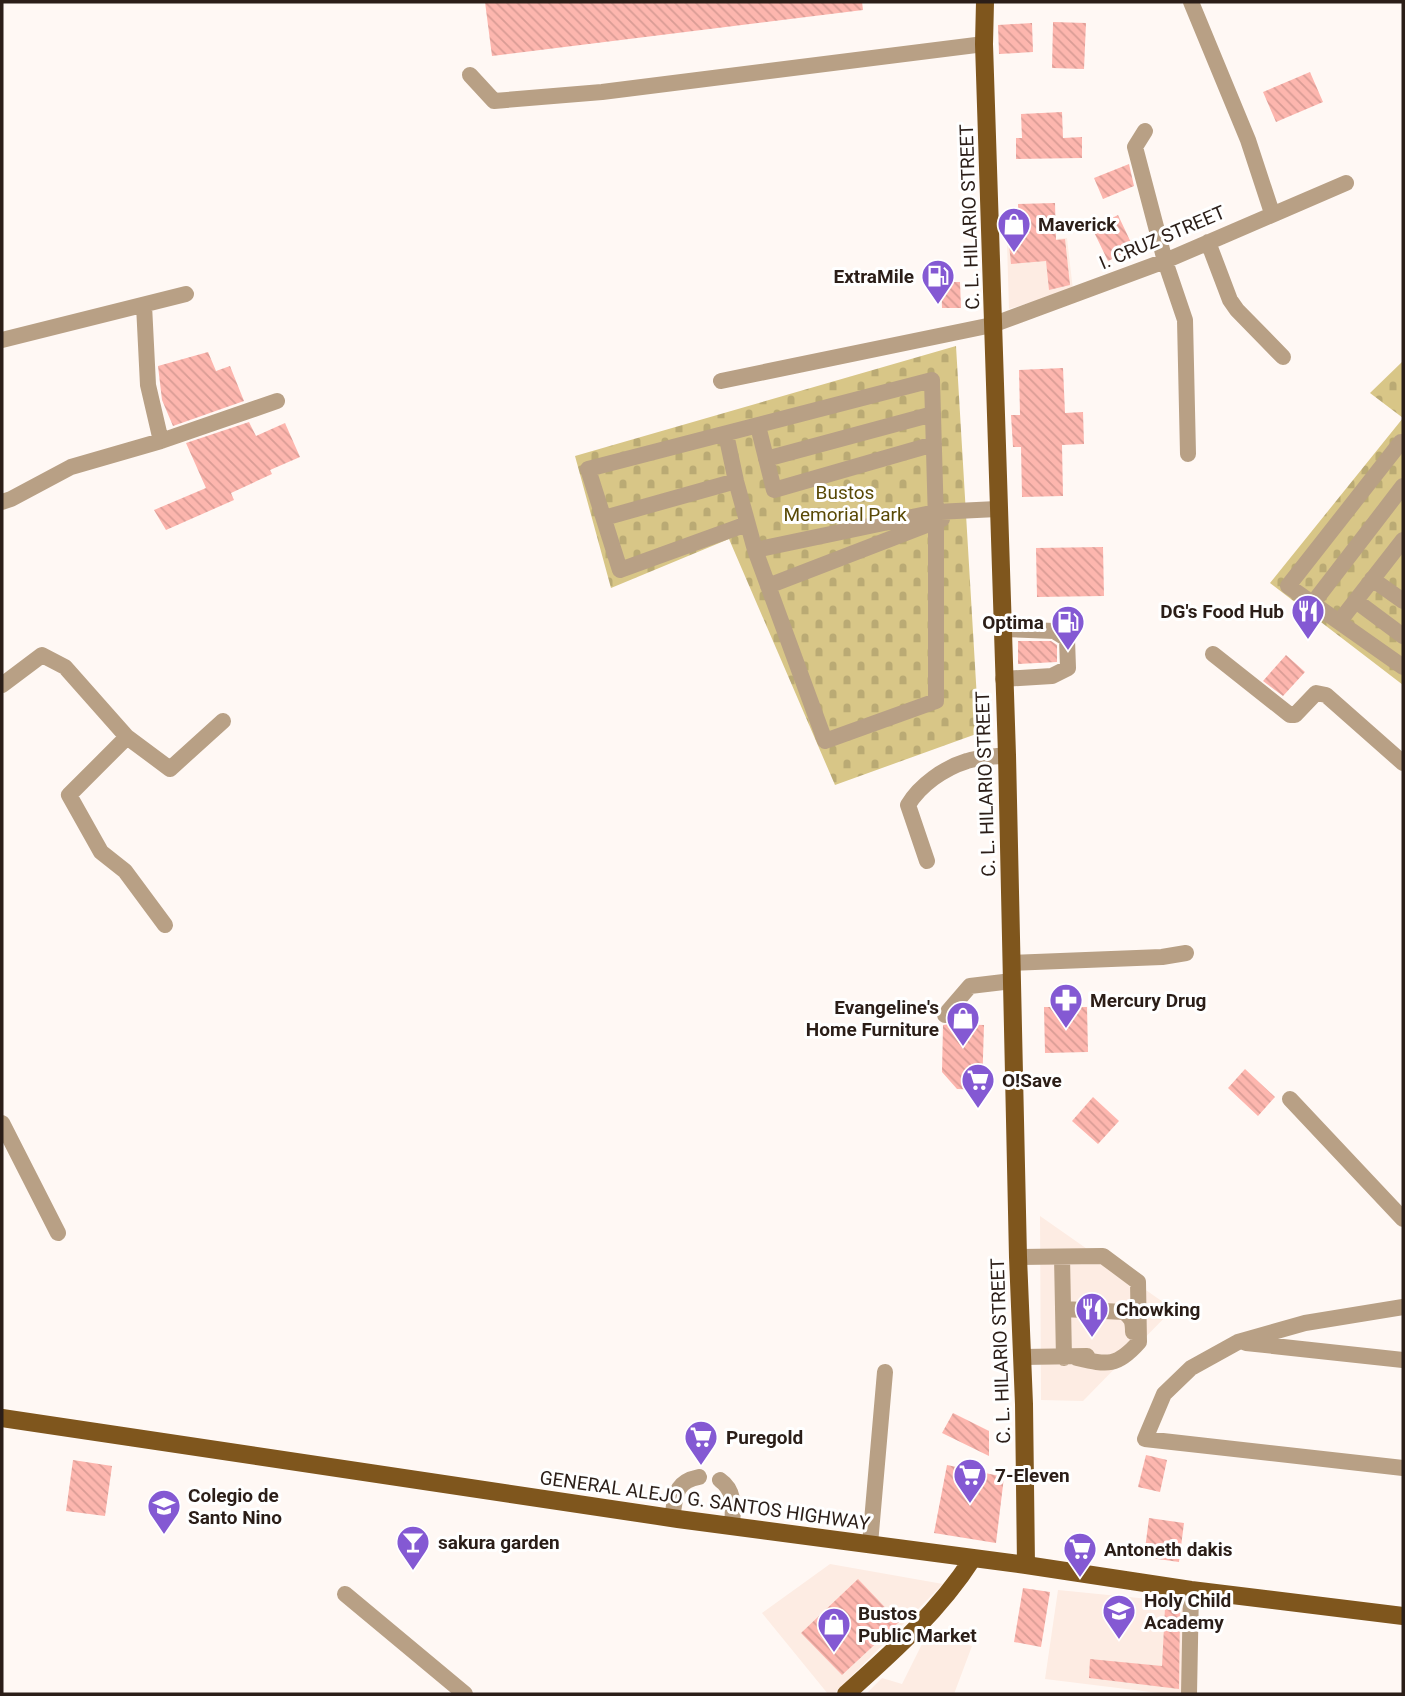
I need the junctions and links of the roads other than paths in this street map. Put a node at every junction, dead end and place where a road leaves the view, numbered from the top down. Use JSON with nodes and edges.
{"nodes":[{"id":1,"x":985,"y":2,"type":"edge"},
{"id":2,"x":1191,"y":2,"type":"edge"},
{"id":3,"x":984,"y":44,"type":"junction"},
{"id":4,"x":470,"y":75,"type":"dead end"},
{"id":5,"x":1145,"y":131,"type":"dead end"},
{"id":6,"x":1346,"y":183,"type":"dead end"},
{"id":7,"x":1272,"y":213,"type":"junction"},
{"id":8,"x":1208,"y":242,"type":"junction"},
{"id":9,"x":1165,"y":261,"type":"junction"},
{"id":10,"x":186,"y":294,"type":"dead end"},
{"id":11,"x":144,"y":305,"type":"junction"},
{"id":12,"x":992,"y":325,"type":"junction"},
{"id":13,"x":2,"y":340,"type":"edge"},
{"id":14,"x":1283,"y":358,"type":"dead end"},
{"id":15,"x":721,"y":381,"type":"dead end"},
{"id":16,"x":277,"y":401,"type":"dead end"},
{"id":17,"x":933,"y":414,"type":"junction"},
{"id":18,"x":758,"y":426,"type":"junction"},
{"id":19,"x":726,"y":434,"type":"junction"},
{"id":20,"x":161,"y":440,"type":"junction"},
{"id":21,"x":1403,"y":442,"type":"edge"},
{"id":22,"x":933,"y":444,"type":"junction"},
{"id":23,"x":1188,"y":454,"type":"dead end"},
{"id":24,"x":766,"y":459,"type":"junction"},
{"id":25,"x":736,"y":481,"type":"junction"},
{"id":26,"x":1403,"y":486,"type":"edge"},
{"id":27,"x":2,"y":502,"type":"edge"},
{"id":28,"x":997,"y":509,"type":"junction"},
{"id":29,"x":936,"y":517,"type":"junction"},
{"id":30,"x":604,"y":518,"type":"junction"},
{"id":31,"x":747,"y":524,"type":"junction"},
{"id":32,"x":1403,"y":540,"type":"edge"},
{"id":33,"x":755,"y":550,"type":"junction"},
{"id":34,"x":1397,"y":560,"type":"edge"},
{"id":35,"x":1372,"y":579,"type":"junction"},
{"id":36,"x":768,"y":586,"type":"junction"},
{"id":37,"x":1356,"y":601,"type":"junction"},
{"id":38,"x":1403,"y":601,"type":"edge"},
{"id":39,"x":1314,"y":604,"type":"junction"},
{"id":40,"x":1339,"y":622,"type":"junction"},
{"id":41,"x":1002,"y":629,"type":"junction"},
{"id":42,"x":1403,"y":636,"type":"edge"},
{"id":43,"x":1213,"y":654,"type":"dead end"},
{"id":44,"x":1402,"y":663,"type":"edge"},
{"id":45,"x":1003,"y":679,"type":"junction"},
{"id":46,"x":2,"y":685,"type":"edge"},
{"id":47,"x":223,"y":721,"type":"dead end"},
{"id":48,"x":127,"y":737,"type":"junction"},
{"id":49,"x":1007,"y":755,"type":"junction"},
{"id":50,"x":1403,"y":763,"type":"edge"},
{"id":51,"x":927,"y":861,"type":"dead end"},
{"id":52,"x":165,"y":925,"type":"dead end"},
{"id":53,"x":1186,"y":953,"type":"dead end"},
{"id":54,"x":1012,"y":972,"type":"junction"},
{"id":55,"x":946,"y":1015,"type":"dead end"},
{"id":56,"x":1290,"y":1099,"type":"dead end"},
{"id":57,"x":2,"y":1123,"type":"edge"},
{"id":58,"x":1403,"y":1219,"type":"edge"},
{"id":59,"x":58,"y":1233,"type":"dead end"},
{"id":60,"x":1018,"y":1257,"type":"junction"},
{"id":61,"x":1062,"y":1257,"type":"junction"},
{"id":62,"x":1403,"y":1307,"type":"edge"},
{"id":63,"x":1063,"y":1309,"type":"junction"},
{"id":64,"x":1238,"y":1342,"type":"junction"},
{"id":65,"x":1022,"y":1357,"type":"junction"},
{"id":66,"x":1070,"y":1358,"type":"junction"},
{"id":67,"x":1403,"y":1360,"type":"edge"},
{"id":68,"x":885,"y":1372,"type":"dead end"},
{"id":69,"x":2,"y":1418,"type":"edge"},
{"id":70,"x":1403,"y":1468,"type":"edge"},
{"id":71,"x":699,"y":1477,"type":"dead end"},
{"id":72,"x":720,"y":1480,"type":"dead end"},
{"id":73,"x":672,"y":1518,"type":"junction"},
{"id":74,"x":732,"y":1526,"type":"junction"},
{"id":75,"x":870,"y":1544,"type":"junction"},
{"id":76,"x":973,"y":1558,"type":"junction"},
{"id":77,"x":1026,"y":1565,"type":"junction"},
{"id":78,"x":1191,"y":1590,"type":"junction"},
{"id":79,"x":345,"y":1594,"type":"dead end"},
{"id":80,"x":1403,"y":1616,"type":"edge"},
{"id":81,"x":465,"y":1694,"type":"edge"},
{"id":82,"x":846,"y":1694,"type":"edge"},
{"id":83,"x":1189,"y":1694,"type":"edge"}],
"edges":[{"from":1,"to":3,"type":"main road","name":"C. L. HILARIO STREET"},
{"from":2,"to":7,"type":"street"},
{"from":3,"to":4,"type":"street"},
{"from":3,"to":12,"type":"main road","name":"C. L. HILARIO STREET"},
{"from":5,"to":9,"type":"street"},
{"from":6,"to":7,"type":"street","name":"I. CRUZ STREET"},
{"from":7,"to":8,"type":"street","name":"I. CRUZ STREET"},
{"from":8,"to":9,"type":"street","name":"I. CRUZ STREET"},
{"from":8,"to":14,"type":"street"},
{"from":9,"to":12,"type":"street","name":"I. CRUZ STREET"},
{"from":9,"to":23,"type":"street"},
{"from":10,"to":11,"type":"street"},
{"from":11,"to":13,"type":"street"},
{"from":11,"to":20,"type":"street"},
{"from":12,"to":15,"type":"street","name":"I. CRUZ STREET"},
{"from":12,"to":28,"type":"main road","name":"C. L. HILARIO STREET"},
{"from":16,"to":20,"type":"street"},
{"from":17,"to":18,"type":"street"},
{"from":17,"to":22,"type":"street"},
{"from":17,"to":24,"type":"street"},
{"from":18,"to":19,"type":"street"},
{"from":18,"to":24,"type":"street"},
{"from":19,"to":25,"type":"street"},
{"from":19,"to":30,"type":"street"},
{"from":20,"to":27,"type":"street"},
{"from":21,"to":39,"type":"street"},
{"from":22,"to":24,"type":"street"},
{"from":22,"to":29,"type":"street"},
{"from":25,"to":30,"type":"street"},
{"from":25,"to":31,"type":"street"},
{"from":26,"to":39,"type":"street"},
{"from":28,"to":29,"type":"street"},
{"from":28,"to":41,"type":"main road","name":"C. L. HILARIO STREET"},
{"from":29,"to":33,"type":"street"},
{"from":29,"to":36,"type":"street"},
{"from":29,"to":36,"type":"street"},
{"from":30,"to":31,"type":"street"},
{"from":31,"to":33,"type":"street"},
{"from":32,"to":34,"type":"street"},
{"from":33,"to":36,"type":"street"},
{"from":34,"to":35,"type":"street"},
{"from":35,"to":37,"type":"street"},
{"from":35,"to":38,"type":"street"},
{"from":37,"to":40,"type":"street"},
{"from":37,"to":42,"type":"street"},
{"from":39,"to":40,"type":"street"},
{"from":40,"to":44,"type":"street"},
{"from":41,"to":45,"type":"main road","name":"C. L. HILARIO STREET"},
{"from":41,"to":45,"type":"street"},
{"from":43,"to":50,"type":"street"},
{"from":45,"to":49,"type":"main road","name":"C. L. HILARIO STREET"},
{"from":46,"to":48,"type":"street"},
{"from":47,"to":48,"type":"street"},
{"from":48,"to":52,"type":"street"},
{"from":49,"to":51,"type":"street"},
{"from":49,"to":54,"type":"main road","name":"C. L. HILARIO STREET"},
{"from":53,"to":54,"type":"street"},
{"from":54,"to":55,"type":"street"},
{"from":54,"to":60,"type":"main road","name":"C. L. HILARIO STREET"},
{"from":56,"to":58,"type":"street"},
{"from":57,"to":59,"type":"street"},
{"from":60,"to":61,"type":"street"},
{"from":60,"to":65,"type":"main road","name":"C. L. HILARIO STREET"},
{"from":61,"to":63,"type":"street"},
{"from":61,"to":66,"type":"street"},
{"from":62,"to":64,"type":"street"},
{"from":63,"to":66,"type":"street"},
{"from":63,"to":66,"type":"street"},
{"from":64,"to":67,"type":"street"},
{"from":64,"to":70,"type":"street"},
{"from":65,"to":66,"type":"street"},
{"from":65,"to":77,"type":"main road","name":"C. L. HILARIO STREET"},
{"from":68,"to":75,"type":"street"},
{"from":69,"to":73,"type":"main road","name":"GENERAL ALEJO G. SANTOS HIGHWAY"},
{"from":71,"to":73,"type":"street"},
{"from":72,"to":74,"type":"street"},
{"from":73,"to":74,"type":"main road","name":"GENERAL ALEJO G. SANTOS HIGHWAY"},
{"from":74,"to":75,"type":"main road","name":"GENERAL ALEJO G. SANTOS HIGHWAY"},
{"from":75,"to":76,"type":"main road","name":"GENERAL ALEJO G. SANTOS HIGHWAY"},
{"from":76,"to":77,"type":"main road","name":"GENERAL ALEJO G. SANTOS HIGHWAY"},
{"from":76,"to":82,"type":"main road"},
{"from":77,"to":78,"type":"main road","name":"GENERAL ALEJO G. SANTOS HIGHWAY"},
{"from":78,"to":80,"type":"main road","name":"GENERAL ALEJO G. SANTOS HIGHWAY"},
{"from":78,"to":83,"type":"street"},
{"from":79,"to":81,"type":"street"}]}
